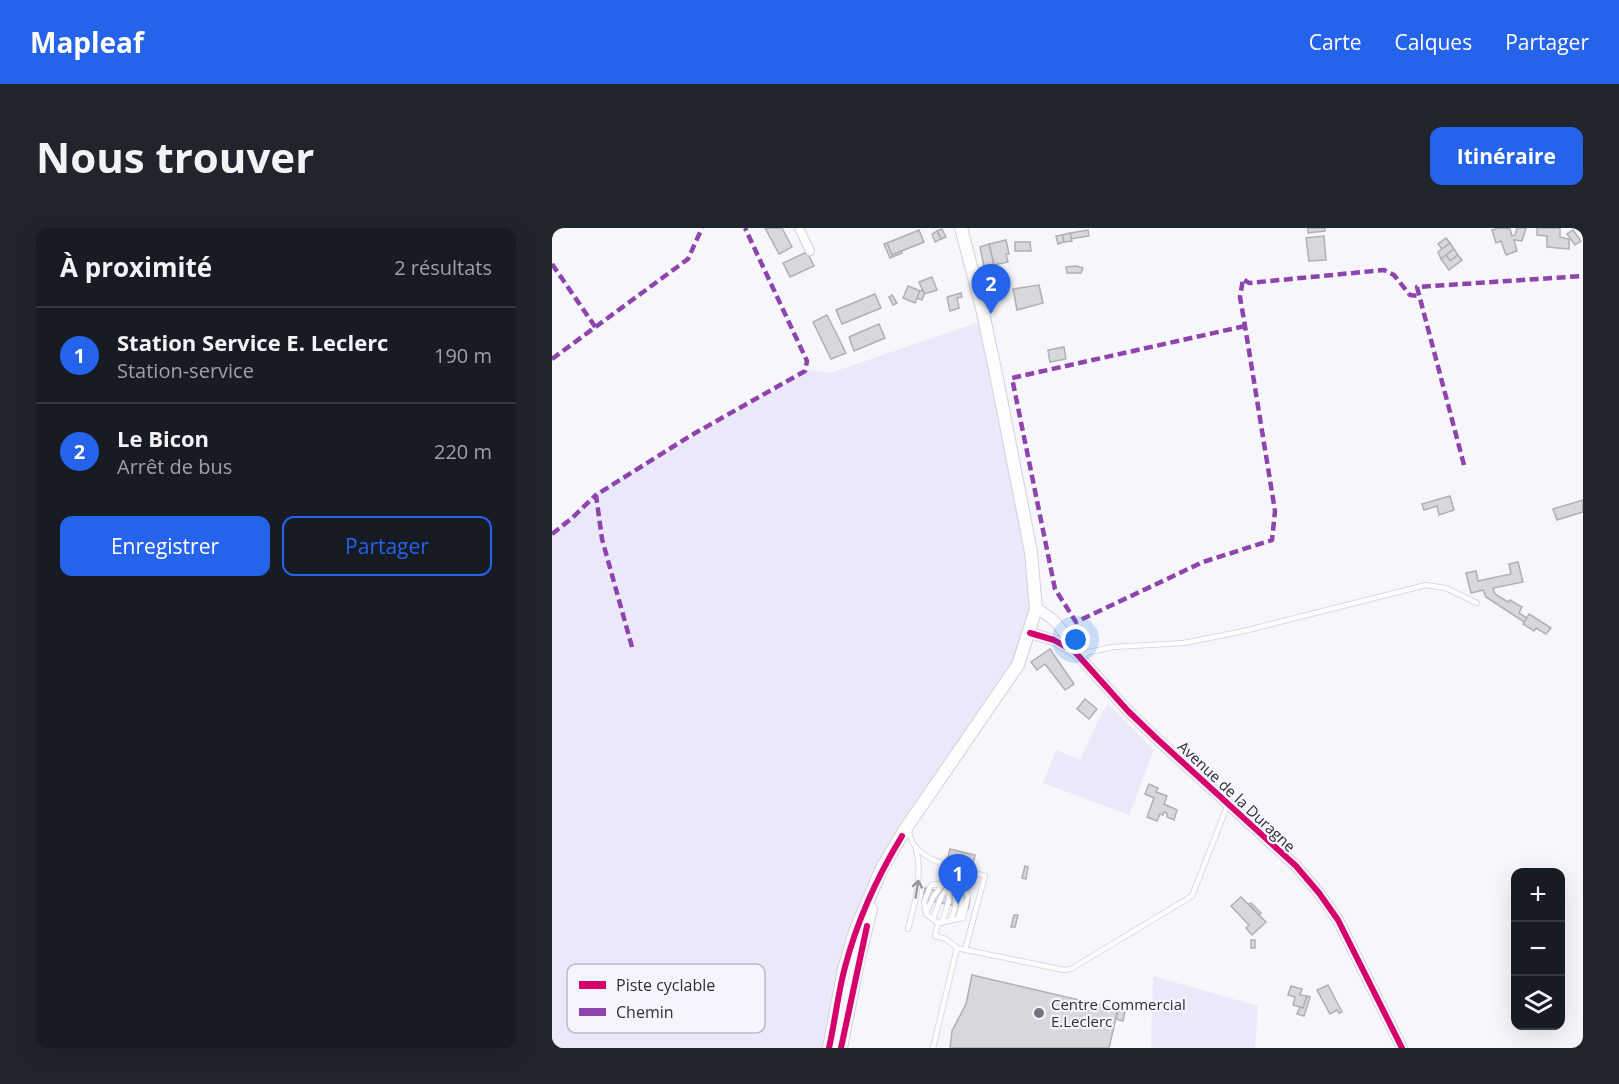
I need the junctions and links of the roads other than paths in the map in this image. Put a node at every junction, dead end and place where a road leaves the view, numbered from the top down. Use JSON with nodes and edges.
{"nodes":[{"id":1,"x":799,"y":228,"type":"edge"},
{"id":2,"x":961,"y":228,"type":"edge"},
{"id":3,"x":810,"y":251,"type":"dead end"},
{"id":4,"x":1477,"y":603,"type":"dead end"},
{"id":5,"x":1036,"y":609,"type":"junction"},
{"id":6,"x":1030,"y":633,"type":"junction"},
{"id":7,"x":1078,"y":654,"type":"junction"},
{"id":8,"x":1228,"y":804,"type":"junction"},
{"id":9,"x":909,"y":823,"type":"junction"},
{"id":10,"x":902,"y":836,"type":"junction"},
{"id":11,"x":916,"y":848,"type":"junction"},
{"id":12,"x":954,"y":867,"type":"junction"},
{"id":13,"x":954,"y":887,"type":"junction"},
{"id":14,"x":933,"y":919,"type":"junction"},
{"id":15,"x":950,"y":921,"type":"junction"},
{"id":16,"x":940,"y":923,"type":"junction"},
{"id":17,"x":908,"y":928,"type":"dead end"},
{"id":18,"x":957,"y":948,"type":"junction"},
{"id":19,"x":965,"y":950,"type":"junction"},
{"id":20,"x":844,"y":1044,"type":"edge"},
{"id":21,"x":831,"y":1048,"type":"edge"},
{"id":22,"x":933,"y":1048,"type":"edge"},
{"id":23,"x":1402,"y":1048,"type":"edge"}],
"edges":[{"from":1,"to":3,"type":"street"},
{"from":2,"to":5,"type":"main road"},
{"from":4,"to":7,"type":"lane"},
{"from":5,"to":6,"type":"main road"},
{"from":5,"to":7,"type":"street","name":"Avenue de la Duragne"},
{"from":6,"to":7,"type":"street","name":"Avenue de la Duragne"},
{"from":6,"to":9,"type":"main road"},
{"from":7,"to":8,"type":"street","name":"Avenue de la Duragne"},
{"from":8,"to":19,"type":"lane"},
{"from":8,"to":23,"type":"street","name":"Avenue de la Duragne"},
{"from":9,"to":10,"type":"main road"},
{"from":9,"to":11,"type":"lane"},
{"from":10,"to":20,"type":"main road"},
{"from":10,"to":21,"type":"main road"},
{"from":11,"to":12,"type":"lane"},
{"from":17,"to":11,"type":"lane","one_way":true},
{"from":12,"to":13,"type":"lane"},
{"from":12,"to":19,"type":"lane"},
{"from":13,"to":14,"type":"lane"},
{"from":13,"to":14,"type":"lane"},
{"from":13,"to":15,"type":"lane"},
{"from":13,"to":15,"type":"lane"},
{"from":13,"to":16,"type":"lane"},
{"from":14,"to":16,"type":"lane"},
{"from":15,"to":16,"type":"lane"},
{"from":16,"to":18,"type":"lane"},
{"from":18,"to":19,"type":"lane"},
{"from":18,"to":22,"type":"lane"}]}
